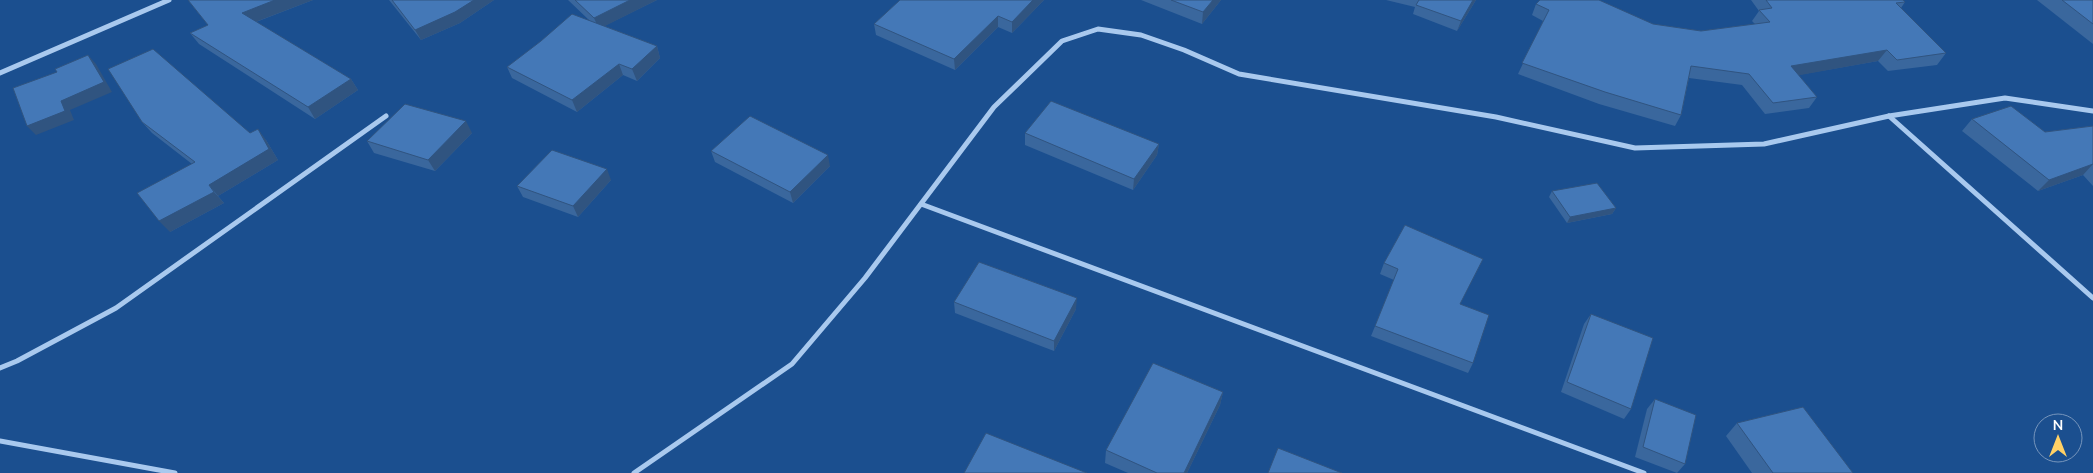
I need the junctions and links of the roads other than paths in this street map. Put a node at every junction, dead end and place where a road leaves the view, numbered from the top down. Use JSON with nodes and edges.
{"nodes":[{"id":1,"x":169,"y":0,"type":"edge"},
{"id":2,"x":0,"y":73,"type":"edge"},
{"id":3,"x":2093,"y":111,"type":"edge"},
{"id":4,"x":386,"y":116,"type":"dead end"},
{"id":5,"x":1890,"y":116,"type":"junction"},
{"id":6,"x":921,"y":204,"type":"junction"},
{"id":7,"x":2093,"y":298,"type":"edge"},
{"id":8,"x":0,"y":368,"type":"edge"},
{"id":9,"x":0,"y":441,"type":"edge"},
{"id":10,"x":175,"y":473,"type":"edge"},
{"id":11,"x":634,"y":473,"type":"edge"},
{"id":12,"x":1644,"y":473,"type":"edge"}],
"edges":[{"from":1,"to":2,"type":"street"},
{"from":3,"to":5,"type":"street"},
{"from":4,"to":8,"type":"street"},
{"from":5,"to":6,"type":"street"},
{"from":5,"to":7,"type":"street"},
{"from":6,"to":11,"type":"street"},
{"from":6,"to":12,"type":"street"},
{"from":9,"to":10,"type":"street"}]}
